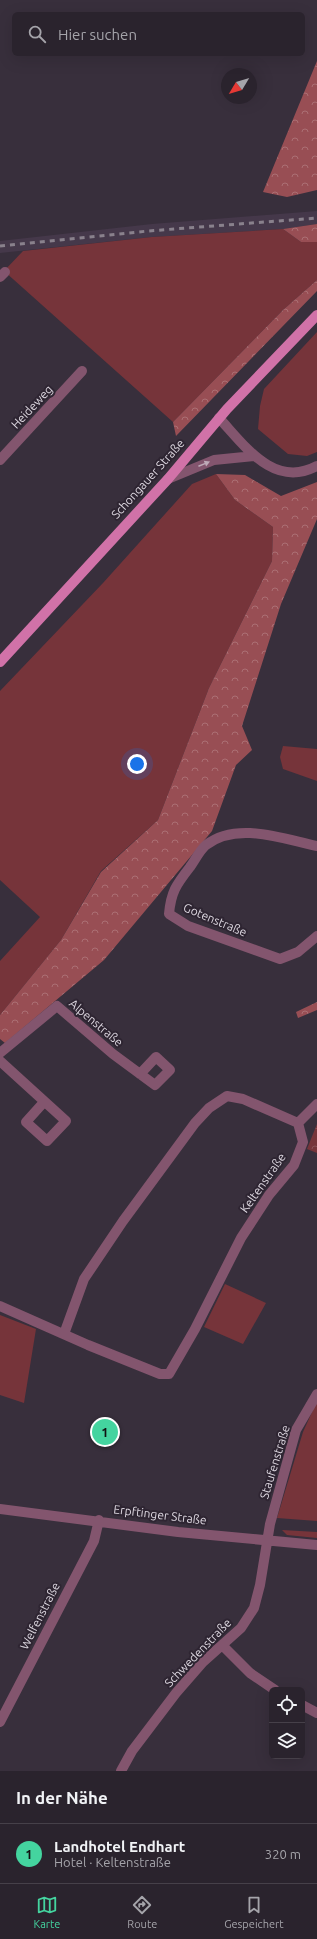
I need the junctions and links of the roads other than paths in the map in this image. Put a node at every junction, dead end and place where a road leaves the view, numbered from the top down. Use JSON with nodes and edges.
{"nodes":[{"id":1,"x":317,"y":315,"type":"edge"},
{"id":2,"x":82,"y":371,"type":"dead end"},
{"id":3,"x":219,"y":418,"type":"junction"},
{"id":4,"x":254,"y":456,"type":"junction"},
{"id":5,"x":0,"y":460,"type":"edge"},
{"id":6,"x":317,"y":466,"type":"edge"},
{"id":7,"x":168,"y":479,"type":"junction"},
{"id":8,"x":0,"y":662,"type":"edge"},
{"id":9,"x":317,"y":846,"type":"edge"},
{"id":10,"x":317,"y":936,"type":"edge"},
{"id":11,"x":0,"y":1053,"type":"edge"},
{"id":12,"x":0,"y":1061,"type":"edge"},
{"id":13,"x":140,"y":1074,"type":"dead end"},
{"id":14,"x":44,"y":1102,"type":"dead end"},
{"id":15,"x":317,"y":1104,"type":"edge"},
{"id":16,"x":298,"y":1123,"type":"junction"},
{"id":17,"x":0,"y":1306,"type":"edge"},
{"id":18,"x":64,"y":1334,"type":"junction"},
{"id":19,"x":317,"y":1394,"type":"edge"},
{"id":20,"x":0,"y":1509,"type":"edge"},
{"id":21,"x":99,"y":1520,"type":"junction"},
{"id":22,"x":267,"y":1540,"type":"junction"},
{"id":23,"x":317,"y":1545,"type":"edge"},
{"id":24,"x":223,"y":1646,"type":"junction"},
{"id":25,"x":270,"y":1687,"type":"edge"},
{"id":26,"x":305,"y":1707,"type":"edge"},
{"id":27,"x":317,"y":1713,"type":"edge"},
{"id":28,"x":0,"y":1722,"type":"edge"},
{"id":29,"x":121,"y":1771,"type":"edge"}],
"edges":[{"from":1,"to":3,"type":"main road","name":"Schongauer Straße"},
{"from":2,"to":5,"type":"street","name":"Heideweg"},
{"from":3,"to":4,"type":"street"},
{"from":3,"to":7,"type":"main road","name":"Schongauer Straße"},
{"from":4,"to":6,"type":"street"},
{"from":7,"to":4,"type":"street","one_way":true},
{"from":7,"to":8,"type":"main road","name":"Schongauer Straße"},
{"from":9,"to":10,"type":"street","name":"Gotenstraße"},
{"from":11,"to":13,"type":"street","name":"Alpenstraße"},
{"from":12,"to":14,"type":"street"},
{"from":15,"to":16,"type":"street"},
{"from":16,"to":18,"type":"street"},
{"from":16,"to":18,"type":"street","name":"Keltenstraße"},
{"from":17,"to":18,"type":"street","name":"Keltenstraße"},
{"from":19,"to":22,"type":"street","name":"Staufenstraße"},
{"from":20,"to":21,"type":"street","name":"Erpftinger Straße"},
{"from":21,"to":22,"type":"street","name":"Erpftinger Straße"},
{"from":21,"to":28,"type":"street","name":"Welfenstraße"},
{"from":22,"to":23,"type":"street","name":"Erpftinger Straße"},
{"from":22,"to":24,"type":"street","name":"Schwedenstraße"},
{"from":24,"to":25,"type":"street"},
{"from":24,"to":29,"type":"street","name":"Schwedenstraße"},
{"from":26,"to":27,"type":"street"}]}
